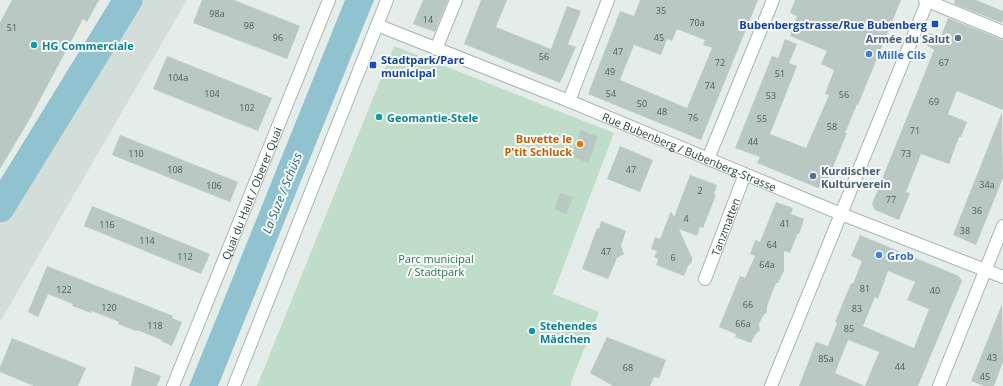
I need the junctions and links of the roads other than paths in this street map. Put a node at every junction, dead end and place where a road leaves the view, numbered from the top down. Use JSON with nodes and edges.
{"nodes":[{"id":1,"x":329,"y":0,"type":"edge"},
{"id":2,"x":387,"y":0,"type":"edge"},
{"id":3,"x":456,"y":0,"type":"edge"},
{"id":4,"x":608,"y":0,"type":"edge"},
{"id":5,"x":772,"y":0,"type":"edge"},
{"id":6,"x":927,"y":0,"type":"edge"},
{"id":7,"x":377,"y":25,"type":"junction"},
{"id":8,"x":1003,"y":32,"type":"edge"},
{"id":9,"x":436,"y":48,"type":"junction"},
{"id":10,"x":569,"y":101,"type":"junction"},
{"id":11,"x":708,"y":158,"type":"junction"},
{"id":12,"x":745,"y":174,"type":"junction"},
{"id":13,"x":841,"y":214,"type":"junction"},
{"id":14,"x":1003,"y":226,"type":"edge"},
{"id":15,"x":986,"y":271,"type":"junction"},
{"id":16,"x":1003,"y":278,"type":"edge"},
{"id":17,"x":705,"y":279,"type":"dead end"},
{"id":18,"x":173,"y":386,"type":"edge"},
{"id":19,"x":234,"y":386,"type":"edge"},
{"id":20,"x":771,"y":386,"type":"edge"},
{"id":21,"x":939,"y":386,"type":"edge"}],
"edges":[{"from":1,"to":18,"type":"street","name":"Quai du Haut / Oberer Quai"},
{"from":2,"to":7,"type":"street"},
{"from":3,"to":9,"type":"street"},
{"from":4,"to":10,"type":"street"},
{"from":5,"to":11,"type":"street"},
{"from":6,"to":8,"type":"street"},
{"from":6,"to":13,"type":"street"},
{"from":7,"to":9,"type":"street","name":"Rue Bubenberg / Bubenberg-Strasse"},
{"from":7,"to":19,"type":"street"},
{"from":9,"to":10,"type":"street","name":"Rue Bubenberg / Bubenberg-Strasse"},
{"from":10,"to":11,"type":"street","name":"Rue Bubenberg / Bubenberg-Strasse"},
{"from":11,"to":12,"type":"street","name":"Rue Bubenberg / Bubenberg-Strasse"},
{"from":12,"to":13,"type":"street","name":"Rue Bubenberg / Bubenberg-Strasse"},
{"from":12,"to":17,"type":"street","name":"Tanzmatten"},
{"from":13,"to":15,"type":"street","name":"Rue Bubenberg / Bubenberg-Strasse"},
{"from":13,"to":20,"type":"street"},
{"from":14,"to":15,"type":"street"},
{"from":15,"to":16,"type":"street","name":"Rue Bubenberg / Bubenberg-Strasse"},
{"from":15,"to":21,"type":"street"}]}
